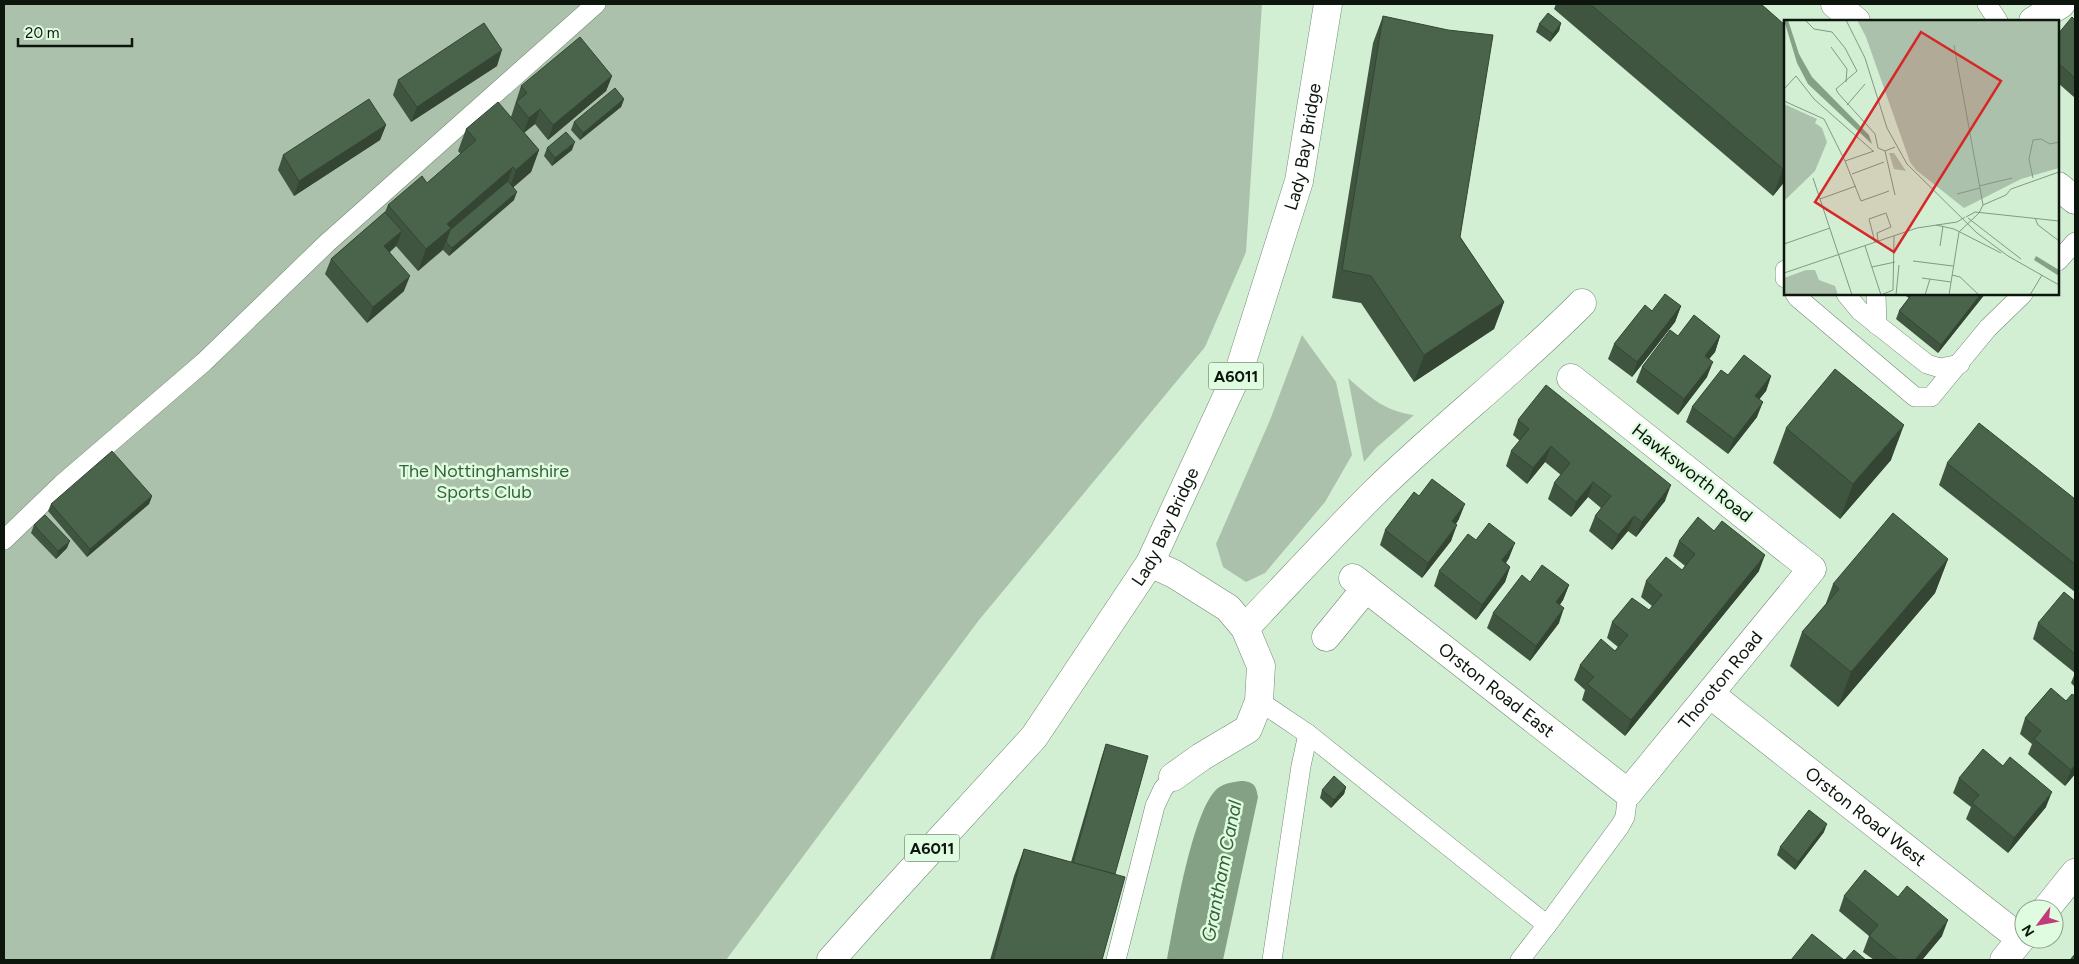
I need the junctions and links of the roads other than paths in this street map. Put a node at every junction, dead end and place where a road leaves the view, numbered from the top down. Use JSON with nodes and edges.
{"nodes":[{"id":1,"x":596,"y":4,"type":"edge"},
{"id":2,"x":1328,"y":4,"type":"edge"},
{"id":3,"x":1835,"y":4,"type":"edge"},
{"id":4,"x":1987,"y":4,"type":"edge"},
{"id":5,"x":2061,"y":4,"type":"edge"},
{"id":6,"x":1855,"y":20,"type":"edge"},
{"id":7,"x":1997,"y":20,"type":"edge"},
{"id":8,"x":2035,"y":20,"type":"edge"},
{"id":9,"x":2075,"y":242,"type":"edge"},
{"id":10,"x":2059,"y":260,"type":"edge"},
{"id":11,"x":1796,"y":295,"type":"edge"},
{"id":12,"x":1847,"y":295,"type":"edge"},
{"id":13,"x":1876,"y":295,"type":"edge"},
{"id":14,"x":2021,"y":295,"type":"edge"},
{"id":15,"x":2007,"y":301,"type":"edge"},
{"id":16,"x":1582,"y":303,"type":"dead end"},
{"id":17,"x":1877,"y":325,"type":"junction"},
{"id":18,"x":1960,"y":364,"type":"junction"},
{"id":19,"x":1571,"y":378,"type":"dead end"},
{"id":20,"x":4,"y":540,"type":"edge"},
{"id":21,"x":1150,"y":563,"type":"junction"},
{"id":22,"x":1812,"y":569,"type":"joint"},
{"id":23,"x":1245,"y":628,"type":"junction"},
{"id":24,"x":1326,"y":637,"type":"dead end"},
{"id":25,"x":1710,"y":694,"type":"junction"},
{"id":26,"x":1259,"y":701,"type":"junction"},
{"id":27,"x":1308,"y":734,"type":"junction"},
{"id":28,"x":1173,"y":777,"type":"joint"},
{"id":29,"x":1628,"y":793,"type":"junction"},
{"id":30,"x":2075,"y":873,"type":"edge"},
{"id":31,"x":2054,"y":899,"type":"edge"},
{"id":32,"x":1547,"y":925,"type":"junction"},
{"id":33,"x":2014,"y":931,"type":"edge"},
{"id":34,"x":2014,"y":947,"type":"edge"},
{"id":35,"x":832,"y":960,"type":"edge"},
{"id":36,"x":1116,"y":960,"type":"edge"},
{"id":37,"x":1272,"y":960,"type":"edge"},
{"id":38,"x":1520,"y":960,"type":"edge"},
{"id":39,"x":2004,"y":960,"type":"edge"}],
"edges":[{"from":1,"to":20,"type":"lane"},
{"from":2,"to":21,"type":"main road","name":"Lady Bay Bridge","number":"A6011"},
{"from":3,"to":6,"type":"main road"},
{"from":4,"to":7,"type":"lane"},
{"from":5,"to":8,"type":"main road"},
{"from":9,"to":10,"type":"lane"},
{"from":11,"to":18,"type":"lane"},
{"from":12,"to":17,"type":"lane"},
{"from":13,"to":17,"type":"lane"},
{"from":14,"to":15,"type":"lane"},
{"from":15,"to":18,"type":"lane"},
{"from":16,"to":23,"type":"main road"},
{"from":17,"to":18,"type":"lane"},
{"from":19,"to":22,"type":"main road","name":"Hawksworth Road"},
{"from":21,"to":23,"type":"main road"},
{"from":21,"to":35,"type":"main road","name":"Lady Bay Bridge","number":"A6011"},
{"from":22,"to":25,"type":"main road","name":"Thoroton Road"},
{"from":23,"to":26,"type":"main road"},
{"from":24,"to":29,"type":"main road","name":"Orston Road East"},
{"from":25,"to":29,"type":"main road","name":"Thoroton Road"},
{"from":25,"to":33,"type":"main road","name":"Orston Road West"},
{"from":26,"to":27,"type":"lane"},
{"from":26,"to":28,"type":"main road"},
{"from":27,"to":32,"type":"lane"},
{"from":27,"to":37,"type":"lane"},
{"from":28,"to":36,"type":"lane"},
{"from":29,"to":32,"type":"lane"},
{"from":30,"to":31,"type":"main road"},
{"from":32,"to":38,"type":"lane"},
{"from":34,"to":39,"type":"main road"}]}
